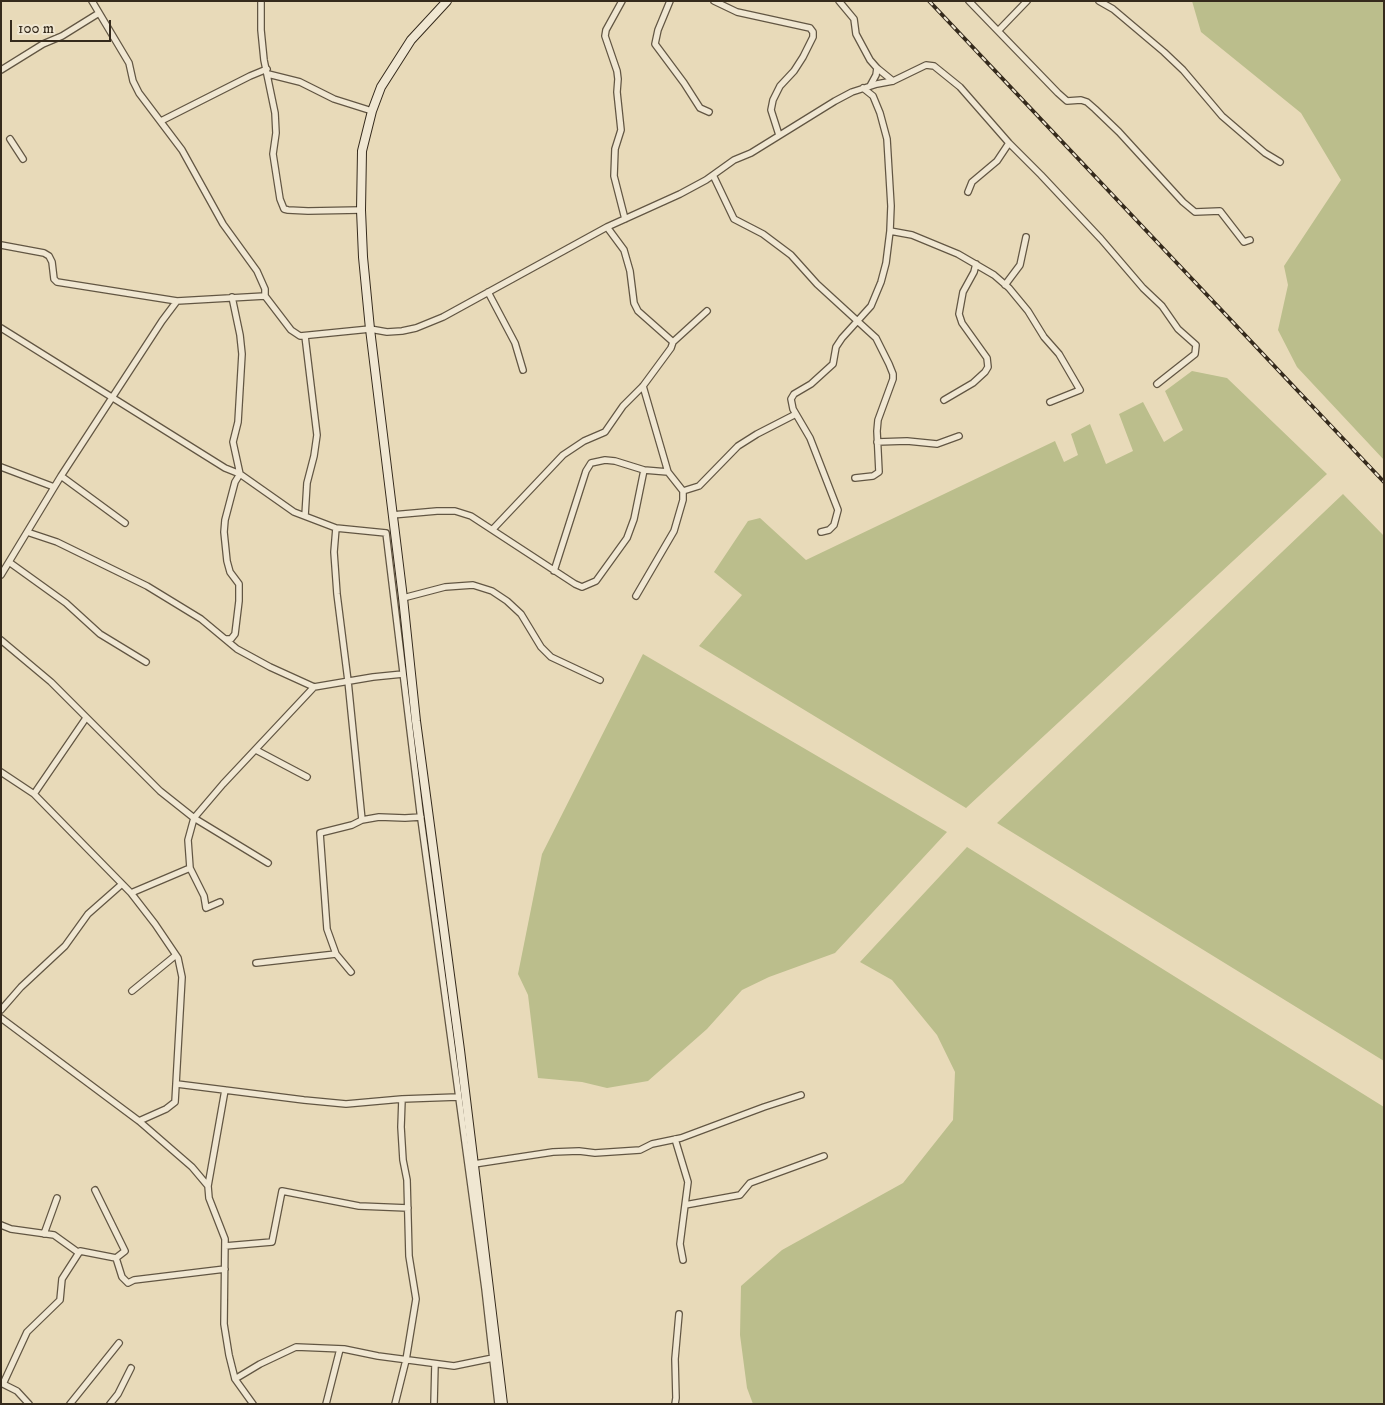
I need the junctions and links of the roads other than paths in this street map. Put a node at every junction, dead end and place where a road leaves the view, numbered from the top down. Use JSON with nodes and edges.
{"nodes":[{"id":1,"x":92,"y":1,"type":"edge"},
{"id":2,"x":261,"y":1,"type":"edge"},
{"id":3,"x":447,"y":1,"type":"edge"},
{"id":4,"x":622,"y":1,"type":"edge"},
{"id":5,"x":670,"y":1,"type":"edge"},
{"id":6,"x":714,"y":1,"type":"edge"},
{"id":7,"x":840,"y":1,"type":"edge"},
{"id":8,"x":969,"y":1,"type":"edge"},
{"id":9,"x":1026,"y":1,"type":"edge"},
{"id":10,"x":1099,"y":1,"type":"edge"},
{"id":11,"x":99,"y":13,"type":"junction"},
{"id":12,"x":999,"y":30,"type":"junction"},
{"id":13,"x":877,"y":68,"type":"junction"},
{"id":14,"x":1,"y":70,"type":"edge"},
{"id":15,"x":267,"y":72,"type":"junction"},
{"id":16,"x":893,"y":81,"type":"junction"},
{"id":17,"x":870,"y":86,"type":"junction"},
{"id":18,"x":863,"y":88,"type":"junction"},
{"id":19,"x":372,"y":111,"type":"junction"},
{"id":20,"x":709,"y":112,"type":"dead end"},
{"id":21,"x":161,"y":121,"type":"junction"},
{"id":22,"x":779,"y":135,"type":"junction"},
{"id":23,"x":10,"y":138,"type":"dead end"},
{"id":24,"x":1009,"y":144,"type":"junction"},
{"id":25,"x":24,"y":160,"type":"dead end"},
{"id":26,"x":1280,"y":162,"type":"dead end"},
{"id":27,"x":713,"y":175,"type":"junction"},
{"id":28,"x":968,"y":192,"type":"dead end"},
{"id":29,"x":361,"y":210,"type":"junction"},
{"id":30,"x":625,"y":219,"type":"junction"},
{"id":31,"x":607,"y":227,"type":"junction"},
{"id":32,"x":890,"y":230,"type":"junction"},
{"id":33,"x":1026,"y":237,"type":"dead end"},
{"id":34,"x":1250,"y":240,"type":"dead end"},
{"id":35,"x":1,"y":245,"type":"edge"},
{"id":36,"x":976,"y":264,"type":"junction"},
{"id":37,"x":1005,"y":285,"type":"junction"},
{"id":38,"x":488,"y":292,"type":"junction"},
{"id":39,"x":265,"y":296,"type":"junction"},
{"id":40,"x":232,"y":297,"type":"junction"},
{"id":41,"x":177,"y":301,"type":"junction"},
{"id":42,"x":707,"y":311,"type":"dead end"},
{"id":43,"x":858,"y":321,"type":"junction"},
{"id":44,"x":1,"y":328,"type":"edge"},
{"id":45,"x":370,"y":329,"type":"junction"},
{"id":46,"x":305,"y":336,"type":"junction"},
{"id":47,"x":673,"y":342,"type":"junction"},
{"id":48,"x":523,"y":370,"type":"dead end"},
{"id":49,"x":1156,"y":384,"type":"dead end"},
{"id":50,"x":643,"y":386,"type":"junction"},
{"id":51,"x":112,"y":398,"type":"junction"},
{"id":52,"x":944,"y":400,"type":"dead end"},
{"id":53,"x":1050,"y":402,"type":"dead end"},
{"id":54,"x":796,"y":414,"type":"junction"},
{"id":55,"x":959,"y":436,"type":"dead end"},
{"id":56,"x":877,"y":442,"type":"junction"},
{"id":57,"x":1,"y":467,"type":"edge"},
{"id":58,"x":644,"y":470,"type":"junction"},
{"id":59,"x":668,"y":472,"type":"junction"},
{"id":60,"x":240,"y":474,"type":"junction"},
{"id":61,"x":61,"y":476,"type":"junction"},
{"id":62,"x":855,"y":478,"type":"dead end"},
{"id":63,"x":54,"y":487,"type":"junction"},
{"id":64,"x":683,"y":491,"type":"junction"},
{"id":65,"x":392,"y":515,"type":"junction"},
{"id":66,"x":305,"y":516,"type":"junction"},
{"id":67,"x":125,"y":523,"type":"dead end"},
{"id":68,"x":336,"y":528,"type":"junction"},
{"id":69,"x":492,"y":529,"type":"junction"},
{"id":70,"x":27,"y":532,"type":"junction"},
{"id":71,"x":821,"y":532,"type":"dead end"},
{"id":72,"x":9,"y":562,"type":"junction"},
{"id":73,"x":554,"y":571,"type":"junction"},
{"id":74,"x":1,"y":575,"type":"edge"},
{"id":75,"x":636,"y":596,"type":"dead end"},
{"id":76,"x":403,"y":598,"type":"junction"},
{"id":77,"x":1,"y":640,"type":"edge"},
{"id":78,"x":226,"y":640,"type":"junction"},
{"id":79,"x":146,"y":662,"type":"dead end"},
{"id":80,"x":403,"y":674,"type":"junction"},
{"id":81,"x":600,"y":680,"type":"dead end"},
{"id":82,"x":348,"y":681,"type":"junction"},
{"id":83,"x":314,"y":687,"type":"junction"},
{"id":84,"x":86,"y":718,"type":"junction"},
{"id":85,"x":256,"y":750,"type":"junction"},
{"id":86,"x":1,"y":772,"type":"edge"},
{"id":87,"x":307,"y":777,"type":"dead end"},
{"id":88,"x":34,"y":794,"type":"junction"},
{"id":89,"x":421,"y":817,"type":"junction"},
{"id":90,"x":194,"y":818,"type":"junction"},
{"id":91,"x":362,"y":820,"type":"junction"},
{"id":92,"x":268,"y":863,"type":"dead end"},
{"id":93,"x":190,"y":868,"type":"junction"},
{"id":94,"x":122,"y":884,"type":"junction"},
{"id":95,"x":131,"y":893,"type":"junction"},
{"id":96,"x":220,"y":902,"type":"dead end"},
{"id":97,"x":336,"y":954,"type":"junction"},
{"id":98,"x":176,"y":956,"type":"junction"},
{"id":99,"x":256,"y":963,"type":"dead end"},
{"id":100,"x":351,"y":972,"type":"dead end"},
{"id":101,"x":132,"y":991,"type":"dead end"},
{"id":102,"x":1,"y":1010,"type":"edge"},
{"id":103,"x":1,"y":1018,"type":"edge"},
{"id":104,"x":177,"y":1084,"type":"junction"},
{"id":105,"x":225,"y":1090,"type":"junction"},
{"id":106,"x":801,"y":1096,"type":"dead end"},
{"id":107,"x":458,"y":1097,"type":"junction"},
{"id":108,"x":402,"y":1099,"type":"junction"},
{"id":109,"x":139,"y":1121,"type":"junction"},
{"id":110,"x":675,"y":1139,"type":"junction"},
{"id":111,"x":824,"y":1156,"type":"dead end"},
{"id":112,"x":474,"y":1164,"type":"junction"},
{"id":113,"x":208,"y":1186,"type":"junction"},
{"id":114,"x":95,"y":1190,"type":"dead end"},
{"id":115,"x":57,"y":1198,"type":"dead end"},
{"id":116,"x":686,"y":1205,"type":"junction"},
{"id":117,"x":408,"y":1208,"type":"junction"},
{"id":118,"x":1,"y":1225,"type":"edge"},
{"id":119,"x":44,"y":1234,"type":"junction"},
{"id":120,"x":225,"y":1246,"type":"junction"},
{"id":121,"x":79,"y":1253,"type":"junction"},
{"id":122,"x":116,"y":1258,"type":"junction"},
{"id":123,"x":683,"y":1260,"type":"dead end"},
{"id":124,"x":225,"y":1269,"type":"junction"},
{"id":125,"x":679,"y":1314,"type":"dead end"},
{"id":126,"x":120,"y":1343,"type":"dead end"},
{"id":127,"x":340,"y":1349,"type":"junction"},
{"id":128,"x":493,"y":1358,"type":"junction"},
{"id":129,"x":406,"y":1360,"type":"junction"},
{"id":130,"x":435,"y":1364,"type":"junction"},
{"id":131,"x":131,"y":1368,"type":"dead end"},
{"id":132,"x":236,"y":1379,"type":"junction"},
{"id":133,"x":2,"y":1383,"type":"edge"},
{"id":134,"x":29,"y":1404,"type":"edge"},
{"id":135,"x":70,"y":1404,"type":"edge"},
{"id":136,"x":110,"y":1404,"type":"edge"},
{"id":137,"x":253,"y":1404,"type":"edge"},
{"id":138,"x":326,"y":1404,"type":"edge"},
{"id":139,"x":395,"y":1404,"type":"edge"},
{"id":140,"x":434,"y":1404,"type":"edge"},
{"id":141,"x":498,"y":1404,"type":"edge"},
{"id":142,"x":503,"y":1404,"type":"edge"},
{"id":143,"x":675,"y":1404,"type":"edge"}],
"edges":[{"from":1,"to":11,"type":"street"},
{"from":2,"to":15,"type":"street"},
{"from":3,"to":19,"type":"main road"},
{"from":4,"to":30,"type":"street"},
{"from":5,"to":20,"type":"street"},
{"from":6,"to":22,"type":"street"},
{"from":7,"to":13,"type":"street"},
{"from":8,"to":12,"type":"street"},
{"from":9,"to":12,"type":"street"},
{"from":10,"to":26,"type":"street"},
{"from":11,"to":14,"type":"street"},
{"from":11,"to":21,"type":"street"},
{"from":12,"to":34,"type":"street"},
{"from":13,"to":16,"type":"street"},
{"from":13,"to":17,"type":"street"},
{"from":15,"to":19,"type":"street"},
{"from":15,"to":21,"type":"street"},
{"from":15,"to":29,"type":"street"},
{"from":16,"to":17,"type":"street"},
{"from":16,"to":24,"type":"street"},
{"from":17,"to":18,"type":"street"},
{"from":18,"to":22,"type":"street"},
{"from":18,"to":32,"type":"street"},
{"from":19,"to":29,"type":"main road"},
{"from":21,"to":39,"type":"street"},
{"from":22,"to":27,"type":"street"},
{"from":23,"to":25,"type":"street"},
{"from":24,"to":28,"type":"street"},
{"from":24,"to":49,"type":"street"},
{"from":27,"to":30,"type":"street"},
{"from":27,"to":43,"type":"street"},
{"from":29,"to":45,"type":"main road"},
{"from":30,"to":31,"type":"street"},
{"from":31,"to":38,"type":"street"},
{"from":31,"to":47,"type":"street"},
{"from":32,"to":36,"type":"street"},
{"from":32,"to":43,"type":"street"},
{"from":33,"to":37,"type":"street"},
{"from":35,"to":41,"type":"street"},
{"from":36,"to":37,"type":"street"},
{"from":36,"to":52,"type":"street"},
{"from":37,"to":53,"type":"street"},
{"from":38,"to":45,"type":"street"},
{"from":38,"to":48,"type":"street"},
{"from":39,"to":40,"type":"street"},
{"from":39,"to":46,"type":"street"},
{"from":40,"to":41,"type":"street"},
{"from":40,"to":60,"type":"street"},
{"from":41,"to":51,"type":"street"},
{"from":42,"to":47,"type":"street"},
{"from":43,"to":54,"type":"street"},
{"from":43,"to":56,"type":"street"},
{"from":44,"to":51,"type":"street"},
{"from":45,"to":46,"type":"street"},
{"from":45,"to":65,"type":"main road"},
{"from":46,"to":66,"type":"street"},
{"from":47,"to":50,"type":"street"},
{"from":50,"to":59,"type":"street"},
{"from":50,"to":69,"type":"street"},
{"from":51,"to":60,"type":"street"},
{"from":51,"to":61,"type":"street"},
{"from":54,"to":64,"type":"street"},
{"from":54,"to":71,"type":"street"},
{"from":55,"to":56,"type":"street"},
{"from":56,"to":62,"type":"street"},
{"from":57,"to":63,"type":"street"},
{"from":58,"to":59,"type":"street"},
{"from":58,"to":73,"type":"street"},
{"from":58,"to":73,"type":"street"},
{"from":59,"to":64,"type":"street"},
{"from":60,"to":66,"type":"street"},
{"from":60,"to":78,"type":"street"},
{"from":61,"to":63,"type":"street"},
{"from":61,"to":67,"type":"street"},
{"from":63,"to":70,"type":"street"},
{"from":64,"to":75,"type":"street"},
{"from":65,"to":69,"type":"street"},
{"from":65,"to":76,"type":"main road"},
{"from":66,"to":68,"type":"street"},
{"from":68,"to":80,"type":"street"},
{"from":68,"to":82,"type":"street"},
{"from":69,"to":73,"type":"street"},
{"from":70,"to":72,"type":"street"},
{"from":70,"to":78,"type":"street"},
{"from":72,"to":74,"type":"street"},
{"from":72,"to":79,"type":"street"},
{"from":76,"to":81,"type":"street"},
{"from":76,"to":112,"type":"main road"},
{"from":77,"to":84,"type":"street"},
{"from":78,"to":83,"type":"street"},
{"from":80,"to":82,"type":"street"},
{"from":80,"to":89,"type":"street"},
{"from":82,"to":83,"type":"street"},
{"from":82,"to":91,"type":"street"},
{"from":83,"to":85,"type":"street"},
{"from":84,"to":88,"type":"street"},
{"from":84,"to":90,"type":"street"},
{"from":85,"to":87,"type":"street"},
{"from":85,"to":90,"type":"street"},
{"from":86,"to":88,"type":"street"},
{"from":88,"to":94,"type":"street"},
{"from":89,"to":91,"type":"street"},
{"from":89,"to":107,"type":"street"},
{"from":90,"to":92,"type":"street"},
{"from":90,"to":93,"type":"street"},
{"from":91,"to":97,"type":"street"},
{"from":93,"to":95,"type":"street"},
{"from":93,"to":96,"type":"street"},
{"from":94,"to":95,"type":"street"},
{"from":94,"to":102,"type":"street"},
{"from":95,"to":98,"type":"street"},
{"from":97,"to":99,"type":"street"},
{"from":97,"to":100,"type":"street"},
{"from":98,"to":101,"type":"street"},
{"from":98,"to":104,"type":"street"},
{"from":103,"to":109,"type":"street"},
{"from":104,"to":105,"type":"street"},
{"from":104,"to":109,"type":"street"},
{"from":105,"to":108,"type":"street"},
{"from":105,"to":113,"type":"street"},
{"from":106,"to":110,"type":"street"},
{"from":107,"to":108,"type":"street"},
{"from":107,"to":128,"type":"street"},
{"from":108,"to":117,"type":"street"},
{"from":109,"to":113,"type":"street"},
{"from":110,"to":112,"type":"street"},
{"from":110,"to":116,"type":"street"},
{"from":111,"to":116,"type":"street"},
{"from":112,"to":142,"type":"main road"},
{"from":113,"to":120,"type":"street"},
{"from":114,"to":122,"type":"street"},
{"from":115,"to":119,"type":"street"},
{"from":116,"to":123,"type":"street"},
{"from":117,"to":120,"type":"street"},
{"from":117,"to":129,"type":"street"},
{"from":118,"to":119,"type":"street"},
{"from":119,"to":121,"type":"street"},
{"from":120,"to":124,"type":"street"},
{"from":121,"to":122,"type":"street"},
{"from":121,"to":133,"type":"street"},
{"from":122,"to":124,"type":"street"},
{"from":124,"to":132,"type":"street"},
{"from":125,"to":143,"type":"street"},
{"from":126,"to":135,"type":"street"},
{"from":127,"to":129,"type":"street"},
{"from":127,"to":132,"type":"street"},
{"from":127,"to":138,"type":"street"},
{"from":128,"to":130,"type":"street"},
{"from":128,"to":141,"type":"street"},
{"from":129,"to":130,"type":"street"},
{"from":129,"to":139,"type":"street"},
{"from":130,"to":140,"type":"street"},
{"from":131,"to":136,"type":"street"},
{"from":132,"to":137,"type":"street"},
{"from":133,"to":134,"type":"street"}]}
